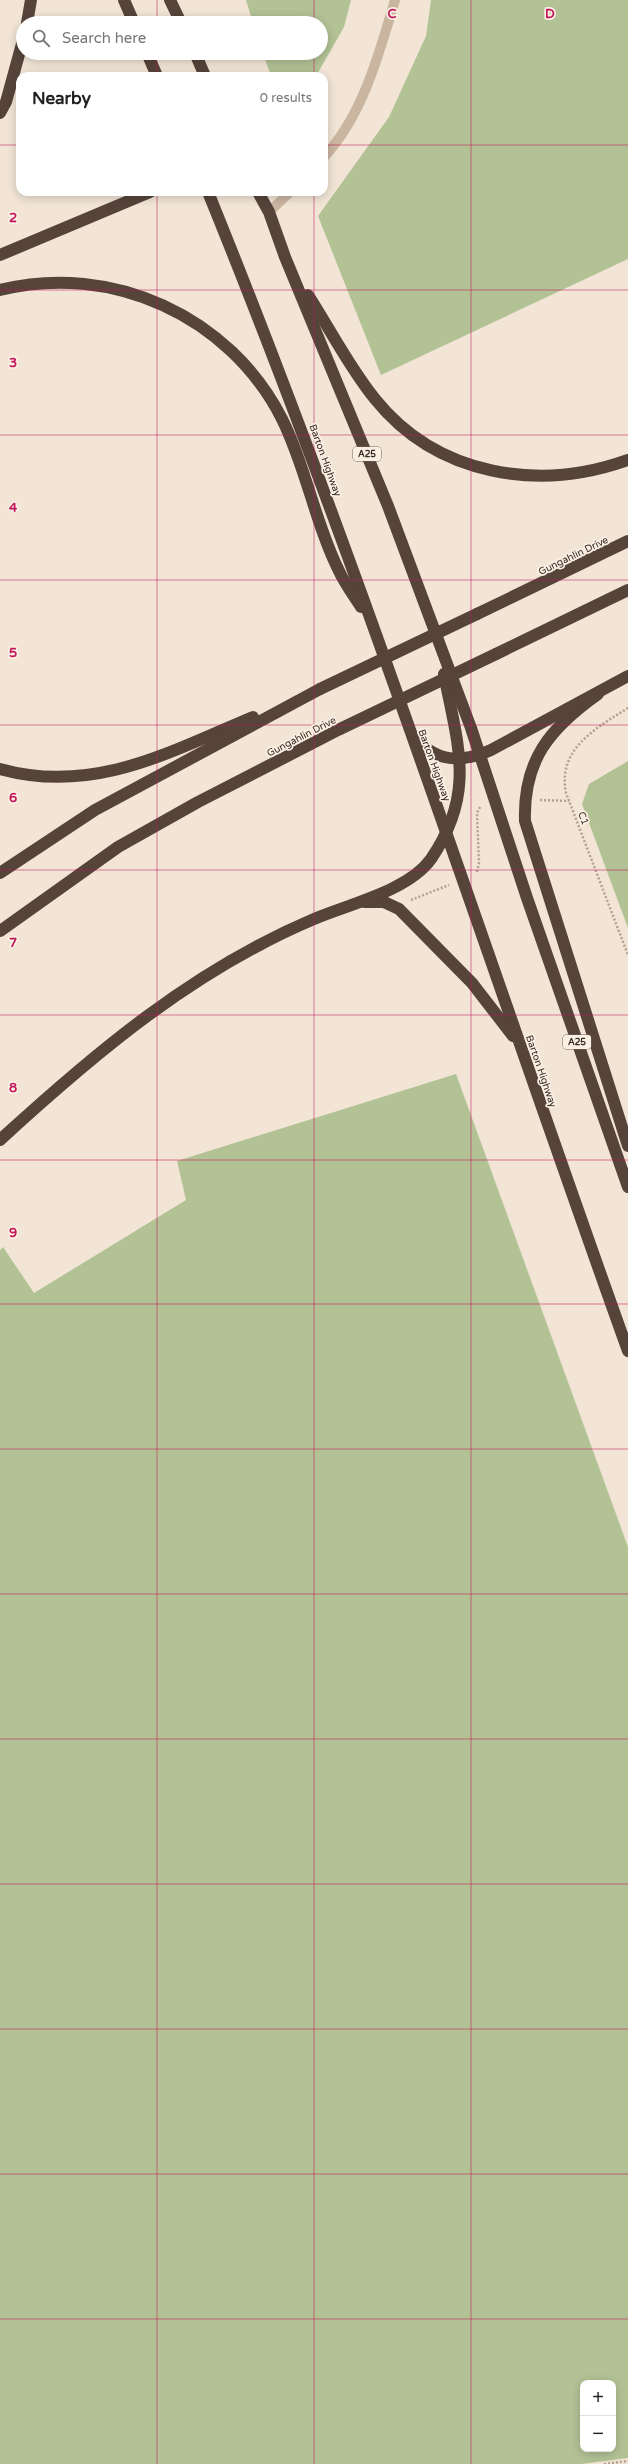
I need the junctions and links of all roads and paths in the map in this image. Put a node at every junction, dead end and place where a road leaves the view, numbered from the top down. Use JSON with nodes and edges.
{"nodes":[{"id":1,"x":31,"y":0,"type":"edge"},
{"id":2,"x":124,"y":0,"type":"edge"},
{"id":3,"x":170,"y":0,"type":"edge"},
{"id":4,"x":395,"y":0,"type":"edge"},
{"id":5,"x":28,"y":16,"type":"edge"},
{"id":6,"x":131,"y":16,"type":"edge"},
{"id":7,"x":178,"y":16,"type":"edge"},
{"id":8,"x":18,"y":60,"type":"edge"},
{"id":9,"x":150,"y":60,"type":"edge"},
{"id":10,"x":198,"y":60,"type":"edge"},
{"id":11,"x":155,"y":72,"type":"edge"},
{"id":12,"x":203,"y":72,"type":"edge"},
{"id":13,"x":0,"y":113,"type":"edge"},
{"id":14,"x":328,"y":154,"type":"edge"},
{"id":15,"x":140,"y":196,"type":"edge"},
{"id":16,"x":210,"y":196,"type":"edge"},
{"id":17,"x":260,"y":196,"type":"edge"},
{"id":18,"x":286,"y":196,"type":"edge"},
{"id":19,"x":269,"y":212,"type":"junction"},
{"id":20,"x":0,"y":255,"type":"edge"},
{"id":21,"x":291,"y":268,"type":"junction"},
{"id":22,"x":0,"y":290,"type":"edge"},
{"id":23,"x":628,"y":460,"type":"edge"},
{"id":24,"x":628,"y":541,"type":"edge"},
{"id":25,"x":628,"y":590,"type":"edge"},
{"id":26,"x":375,"y":631,"type":"junction"},
{"id":27,"x":438,"y":641,"type":"junction"},
{"id":28,"x":628,"y":676,"type":"edge"},
{"id":29,"x":320,"y":689,"type":"junction"},
{"id":30,"x":598,"y":694,"type":"junction"},
{"id":31,"x":628,"y":708,"type":"edge"},
{"id":32,"x":410,"y":732,"type":"junction"},
{"id":33,"x":480,"y":755,"type":"junction"},
{"id":34,"x":459,"y":760,"type":"junction"},
{"id":35,"x":0,"y":769,"type":"edge"},
{"id":36,"x":525,"y":797,"type":"junction"},
{"id":37,"x":494,"y":800,"type":"junction"},
{"id":38,"x":569,"y":801,"type":"junction"},
{"id":39,"x":446,"y":832,"type":"junction"},
{"id":40,"x":0,"y":873,"type":"edge"},
{"id":41,"x":462,"y":880,"type":"junction"},
{"id":42,"x":395,"y":906,"type":"junction"},
{"id":43,"x":341,"y":908,"type":"junction"},
{"id":44,"x":0,"y":931,"type":"edge"},
{"id":45,"x":628,"y":955,"type":"edge"},
{"id":46,"x":521,"y":1046,"type":"junction"},
{"id":47,"x":0,"y":1140,"type":"edge"},
{"id":48,"x":628,"y":1146,"type":"edge"},
{"id":49,"x":628,"y":1187,"type":"edge"},
{"id":50,"x":628,"y":1351,"type":"edge"},
{"id":51,"x":628,"y":2461,"type":"edge"},
{"id":52,"x":604,"y":2464,"type":"edge"}],
"edges":[{"from":1,"to":5,"type":"highway"},
{"from":2,"to":6,"type":"highway"},
{"from":3,"to":7,"type":"highway"},
{"from":4,"to":14,"type":"lane"},
{"from":8,"to":13,"type":"highway"},
{"from":9,"to":11,"type":"highway"},
{"from":10,"to":12,"type":"highway"},
{"from":15,"to":20,"type":"highway"},
{"from":16,"to":26,"type":"highway","name":"Barton Highway"},
{"from":17,"to":19,"type":"highway","number":"A25"},
{"from":18,"to":19,"type":"lane"},
{"from":19,"to":21,"type":"highway","number":"A25"},
{"from":21,"to":23,"type":"highway"},
{"from":21,"to":27,"type":"highway","number":"A25"},
{"from":22,"to":26,"type":"highway"},
{"from":24,"to":29,"type":"highway","name":"Gungahlin Drive","bridge":true},
{"from":25,"to":44,"type":"highway","name":"Gungahlin Drive","bridge":true},
{"from":26,"to":32,"type":"highway","name":"Barton Highway"},
{"from":27,"to":33,"type":"highway","number":"A25"},
{"from":27,"to":34,"type":"highway"},
{"from":28,"to":30,"type":"highway"},
{"from":29,"to":35,"type":"highway"},
{"from":29,"to":40,"type":"highway","name":"Gungahlin Drive"},
{"from":30,"to":33,"type":"highway"},
{"from":30,"to":36,"type":"highway"},
{"from":31,"to":38,"type":"path","name":"C1"},
{"from":32,"to":34,"type":"highway"},
{"from":32,"to":39,"type":"highway","name":"Barton Highway"},
{"from":33,"to":34,"type":"highway"},
{"from":33,"to":37,"type":"highway","number":"A25"},
{"from":34,"to":39,"type":"highway"},
{"from":36,"to":38,"type":"path"},
{"from":36,"to":48,"type":"highway"},
{"from":37,"to":41,"type":"path"},
{"from":37,"to":49,"type":"highway","number":"A25"},
{"from":38,"to":45,"type":"path","name":"C1"},
{"from":39,"to":41,"type":"highway","name":"Barton Highway"},
{"from":39,"to":43,"type":"highway"},
{"from":41,"to":42,"type":"path"},
{"from":41,"to":46,"type":"highway","name":"Barton Highway"},
{"from":42,"to":43,"type":"highway"},
{"from":42,"to":46,"type":"highway"},
{"from":43,"to":47,"type":"highway"},
{"from":46,"to":50,"type":"highway","name":"Barton Highway"},
{"from":51,"to":52,"type":"path"}]}
